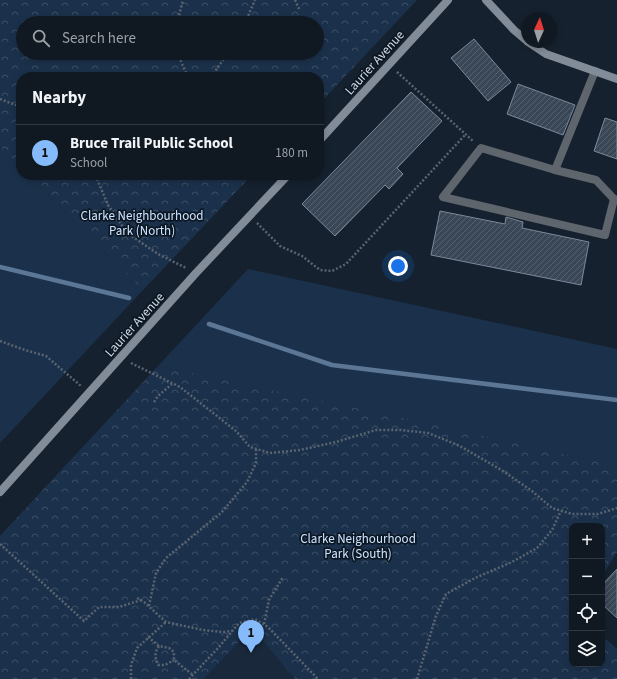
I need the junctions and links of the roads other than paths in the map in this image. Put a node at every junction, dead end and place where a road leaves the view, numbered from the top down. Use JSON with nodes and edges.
{"nodes":[{"id":1,"x":448,"y":0,"type":"edge"},
{"id":2,"x":486,"y":0,"type":"edge"},
{"id":3,"x":521,"y":36,"type":"edge"},
{"id":4,"x":536,"y":48,"type":"edge"},
{"id":5,"x":595,"y":71,"type":"junction"},
{"id":6,"x":617,"y":79,"type":"edge"},
{"id":7,"x":324,"y":136,"type":"edge"},
{"id":8,"x":555,"y":170,"type":"junction"},
{"id":9,"x":283,"y":180,"type":"edge"},
{"id":10,"x":616,"y":200,"type":"edge"},
{"id":11,"x":0,"y":492,"type":"edge"}],
"edges":[{"from":1,"to":7,"type":"street","name":"Laurier Avenue"},
{"from":2,"to":3,"type":"street"},
{"from":4,"to":5,"type":"street"},
{"from":5,"to":6,"type":"street"},
{"from":5,"to":8,"type":"lane"},
{"from":8,"to":10,"type":"lane"},
{"from":8,"to":10,"type":"lane"},
{"from":9,"to":11,"type":"street","name":"Laurier Avenue"}]}
